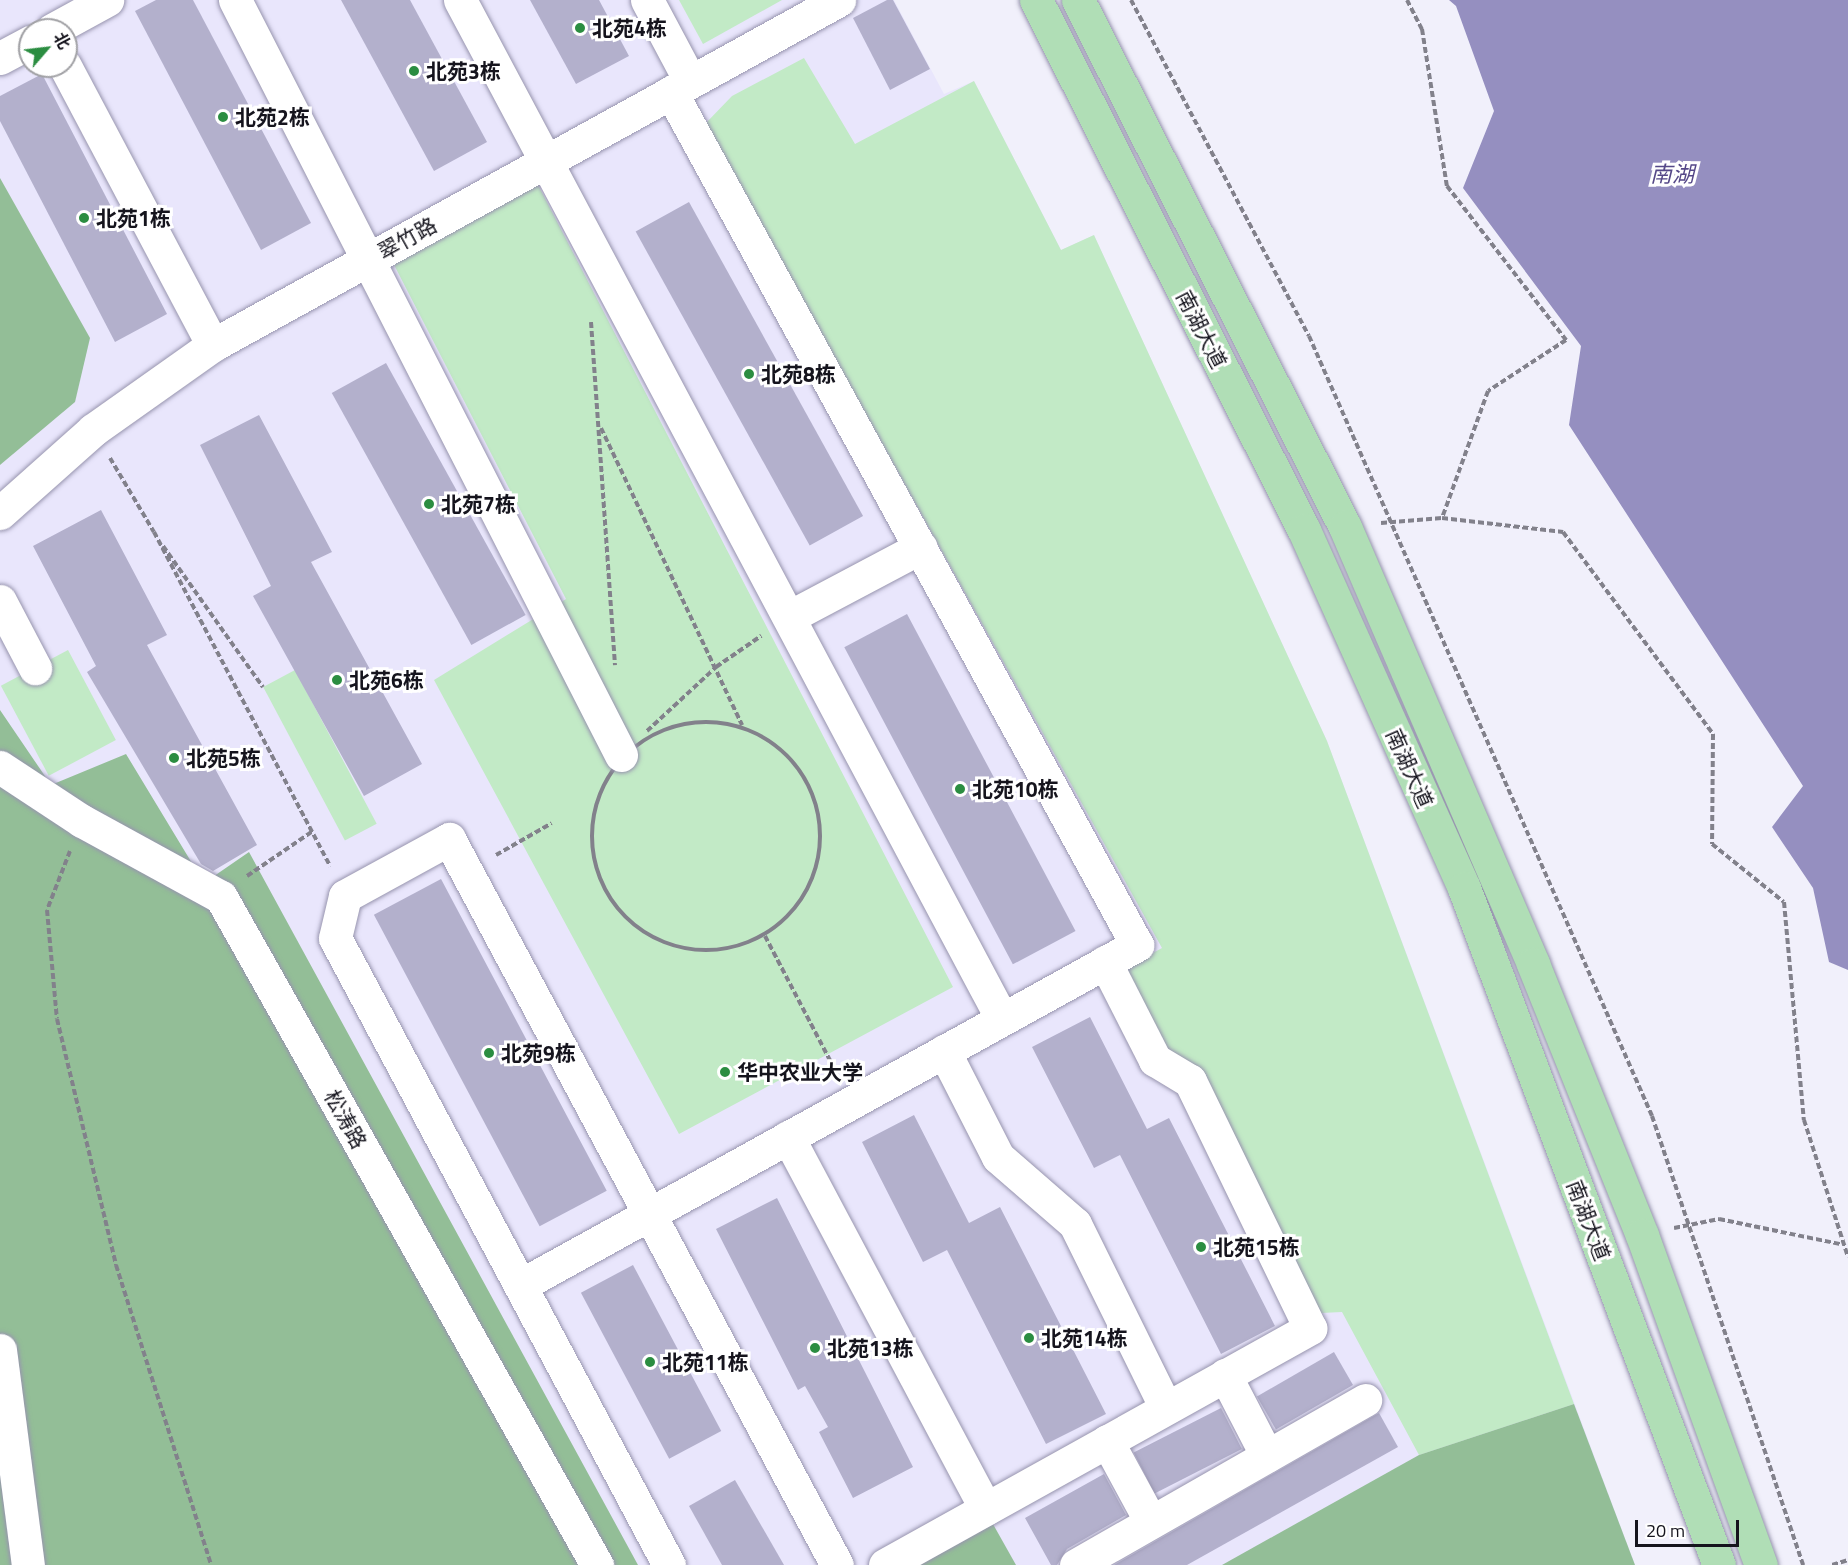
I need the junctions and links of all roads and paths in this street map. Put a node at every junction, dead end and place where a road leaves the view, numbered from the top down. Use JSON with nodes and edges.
{"nodes":[{"id":1,"x":107,"y":0,"type":"edge"},
{"id":2,"x":235,"y":0,"type":"edge"},
{"id":3,"x":460,"y":0,"type":"edge"},
{"id":4,"x":647,"y":0,"type":"edge"},
{"id":5,"x":839,"y":0,"type":"edge"},
{"id":6,"x":1036,"y":0,"type":"edge"},
{"id":7,"x":1078,"y":0,"type":"edge"},
{"id":8,"x":1131,"y":0,"type":"edge"},
{"id":9,"x":1407,"y":0,"type":"edge"},
{"id":10,"x":74,"y":18,"type":"edge"},
{"id":11,"x":18,"y":48,"type":"edge"},
{"id":12,"x":0,"y":58,"type":"edge"},
{"id":13,"x":71,"y":78,"type":"edge"},
{"id":14,"x":680,"y":86,"type":"junction"},
{"id":15,"x":546,"y":160,"type":"junction"},
{"id":16,"x":368,"y":259,"type":"junction"},
{"id":17,"x":591,"y":312,"type":"dead end"},
{"id":18,"x":213,"y":345,"type":"junction"},
{"id":19,"x":599,"y":424,"type":"junction"},
{"id":20,"x":93,"y":430,"type":"junction"},
{"id":21,"x":0,"y":513,"type":"edge"},
{"id":22,"x":1442,"y":518,"type":"junction"},
{"id":23,"x":1392,"y":522,"type":"junction"},
{"id":24,"x":1345,"y":526,"type":"junction"},
{"id":25,"x":154,"y":532,"type":"junction"},
{"id":26,"x":921,"y":547,"type":"junction"},
{"id":27,"x":0,"y":601,"type":"edge"},
{"id":28,"x":789,"y":617,"type":"junction"},
{"id":29,"x":716,"y":667,"type":"junction"},
{"id":30,"x":35,"y":668,"type":"dead end"},
{"id":31,"x":616,"y":673,"type":"dead end"},
{"id":32,"x":263,"y":687,"type":"dead end"},
{"id":33,"x":742,"y":726,"type":"junction"},
{"id":34,"x":621,"y":750,"type":"junction"},
{"id":35,"x":0,"y":767,"type":"edge"},
{"id":36,"x":82,"y":821,"type":"junction"},
{"id":37,"x":552,"y":823,"type":"dead end"},
{"id":38,"x":314,"y":831,"type":"junction"},
{"id":39,"x":257,"y":868,"type":"dead end"},
{"id":40,"x":470,"y":870,"type":"junction"},
{"id":41,"x":345,"y":896,"type":"junction"},
{"id":42,"x":765,"y":936,"type":"junction"},
{"id":43,"x":1106,"y":962,"type":"junction"},
{"id":44,"x":1002,"y":1019,"type":"junction"},
{"id":45,"x":944,"y":1051,"type":"junction"},
{"id":46,"x":851,"y":1102,"type":"junction"},
{"id":47,"x":788,"y":1137,"type":"junction"},
{"id":48,"x":651,"y":1213,"type":"junction"},
{"id":49,"x":1689,"y":1225,"type":"junction"},
{"id":50,"x":1642,"y":1235,"type":"junction"},
{"id":51,"x":1840,"y":1244,"type":"junction"},
{"id":52,"x":1848,"y":1257,"type":"edge"},
{"id":53,"x":521,"y":1285,"type":"junction"},
{"id":54,"x":0,"y":1350,"type":"edge"},
{"id":55,"x":1224,"y":1376,"type":"junction"},
{"id":56,"x":1365,"y":1400,"type":"dead end"},
{"id":57,"x":1166,"y":1408,"type":"junction"},
{"id":58,"x":1107,"y":1441,"type":"junction"},
{"id":59,"x":1267,"y":1456,"type":"junction"},
{"id":60,"x":986,"y":1509,"type":"junction"},
{"id":61,"x":1150,"y":1522,"type":"junction"},
{"id":62,"x":1848,"y":1560,"type":"edge"},
{"id":63,"x":28,"y":1565,"type":"edge"},
{"id":64,"x":211,"y":1565,"type":"edge"},
{"id":65,"x":597,"y":1565,"type":"edge"},
{"id":66,"x":669,"y":1565,"type":"edge"},
{"id":67,"x":837,"y":1565,"type":"edge"},
{"id":68,"x":885,"y":1565,"type":"edge"},
{"id":69,"x":1076,"y":1565,"type":"edge"},
{"id":70,"x":1719,"y":1565,"type":"edge"},
{"id":71,"x":1761,"y":1565,"type":"edge"},
{"id":72,"x":1803,"y":1565,"type":"edge"},
{"id":73,"x":1832,"y":1565,"type":"edge"}],
"edges":[{"from":1,"to":10,"type":"street"},
{"from":2,"to":16,"type":"street"},
{"from":3,"to":15,"type":"street"},
{"from":4,"to":14,"type":"street"},
{"from":5,"to":14,"type":"street","name":"翠竹路"},
{"from":6,"to":70,"type":"main road","name":"南湖大道"},
{"from":7,"to":24,"type":"main road","name":"南湖大道"},
{"from":8,"to":23,"type":"path"},
{"from":9,"to":22,"type":"path"},
{"from":11,"to":12,"type":"street"},
{"from":13,"to":18,"type":"street"},
{"from":14,"to":15,"type":"street","name":"翠竹路"},
{"from":14,"to":26,"type":"street"},
{"from":15,"to":16,"type":"street","name":"翠竹路"},
{"from":15,"to":28,"type":"street"},
{"from":16,"to":18,"type":"street","name":"翠竹路"},
{"from":16,"to":34,"type":"street"},
{"from":17,"to":19,"type":"path"},
{"from":18,"to":20,"type":"street","name":"翠竹路"},
{"from":19,"to":29,"type":"path"},
{"from":19,"to":31,"type":"path"},
{"from":20,"to":21,"type":"street","name":"翠竹路"},
{"from":20,"to":25,"type":"path"},
{"from":22,"to":23,"type":"path"},
{"from":22,"to":51,"type":"path"},
{"from":23,"to":24,"type":"path"},
{"from":23,"to":49,"type":"path"},
{"from":24,"to":50,"type":"main road","name":"南湖大道"},
{"from":25,"to":32,"type":"path"},
{"from":25,"to":38,"type":"path"},
{"from":26,"to":28,"type":"street"},
{"from":26,"to":43,"type":"street"},
{"from":27,"to":30,"type":"street"},
{"from":28,"to":29,"type":"path"},
{"from":28,"to":44,"type":"street"},
{"from":29,"to":33,"type":"path"},
{"from":29,"to":34,"type":"path"},
{"from":33,"to":34,"type":"path"},
{"from":33,"to":42,"type":"path"},
{"from":34,"to":42,"type":"path"},
{"from":35,"to":36,"type":"street","name":"松涛路"},
{"from":36,"to":64,"type":"path"},
{"from":36,"to":65,"type":"street","name":"松涛路"},
{"from":37,"to":40,"type":"path"},
{"from":38,"to":39,"type":"path"},
{"from":38,"to":41,"type":"path"},
{"from":40,"to":41,"type":"street"},
{"from":40,"to":48,"type":"street"},
{"from":41,"to":53,"type":"street"},
{"from":42,"to":46,"type":"path"},
{"from":43,"to":44,"type":"street"},
{"from":43,"to":55,"type":"street"},
{"from":44,"to":45,"type":"street"},
{"from":45,"to":46,"type":"street"},
{"from":45,"to":57,"type":"street"},
{"from":46,"to":47,"type":"street"},
{"from":47,"to":48,"type":"street"},
{"from":47,"to":60,"type":"street"},
{"from":48,"to":53,"type":"street"},
{"from":48,"to":67,"type":"street"},
{"from":49,"to":50,"type":"path"},
{"from":49,"to":51,"type":"path"},
{"from":49,"to":72,"type":"path"},
{"from":50,"to":71,"type":"main road","name":"南湖大道"},
{"from":51,"to":52,"type":"path"},
{"from":53,"to":66,"type":"street"},
{"from":54,"to":63,"type":"street"},
{"from":55,"to":57,"type":"street"},
{"from":55,"to":59,"type":"street"},
{"from":56,"to":59,"type":"street"},
{"from":57,"to":58,"type":"street"},
{"from":58,"to":60,"type":"street"},
{"from":58,"to":61,"type":"street"},
{"from":59,"to":61,"type":"street"},
{"from":60,"to":68,"type":"street"},
{"from":61,"to":69,"type":"street"},
{"from":62,"to":73,"type":"path"}]}
